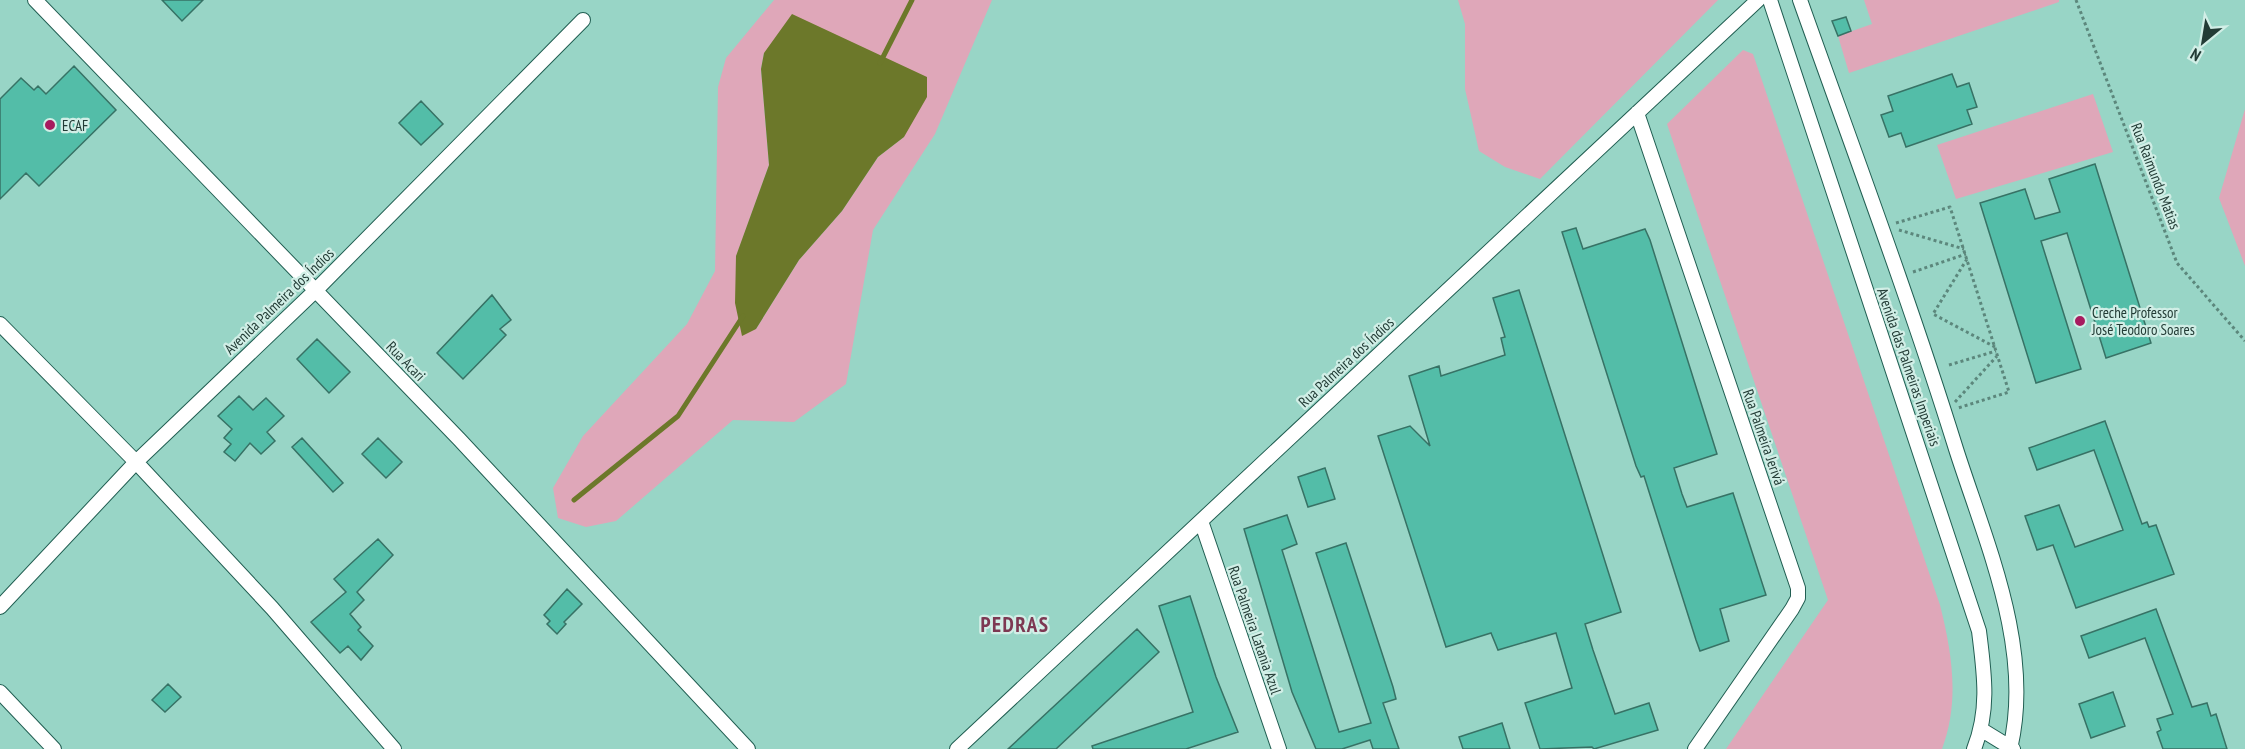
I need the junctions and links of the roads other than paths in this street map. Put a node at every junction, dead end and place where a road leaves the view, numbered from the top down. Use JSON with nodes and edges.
{"nodes":[{"id":1,"x":35,"y":0,"type":"edge"},
{"id":2,"x":1758,"y":0,"type":"edge"},
{"id":3,"x":1770,"y":0,"type":"edge"},
{"id":4,"x":1800,"y":0,"type":"edge"},
{"id":5,"x":583,"y":20,"type":"dead end"},
{"id":6,"x":1637,"y":113,"type":"junction"},
{"id":7,"x":315,"y":291,"type":"junction"},
{"id":8,"x":0,"y":324,"type":"edge"},
{"id":9,"x":136,"y":462,"type":"junction"},
{"id":10,"x":1201,"y":521,"type":"junction"},
{"id":11,"x":0,"y":607,"type":"edge"},
{"id":12,"x":0,"y":692,"type":"edge"},
{"id":13,"x":1982,"y":730,"type":"junction"},
{"id":14,"x":2011,"y":748,"type":"edge"},
{"id":15,"x":54,"y":749,"type":"edge"},
{"id":16,"x":394,"y":749,"type":"edge"},
{"id":17,"x":748,"y":749,"type":"edge"},
{"id":18,"x":957,"y":749,"type":"edge"},
{"id":19,"x":1279,"y":749,"type":"edge"},
{"id":20,"x":1695,"y":749,"type":"edge"},
{"id":21,"x":1974,"y":749,"type":"edge"}],
"edges":[{"from":1,"to":7,"type":"street","name":"Rua Acari"},
{"from":2,"to":6,"type":"street","name":"Rua Palmeira dos Índios"},
{"from":3,"to":13,"type":"street","name":"Avenida das Palmeiras Imperiais"},
{"from":4,"to":14,"type":"street","name":"Avenida das Palmeiras Imperiais"},
{"from":5,"to":7,"type":"street","name":"Avenida Palmeira dos Índios"},
{"from":6,"to":10,"type":"street","name":"Rua Palmeira dos Índios"},
{"from":6,"to":20,"type":"street","name":"Rua Palmeira Jerivá"},
{"from":7,"to":9,"type":"street","name":"Avenida Palmeira dos Índios"},
{"from":7,"to":17,"type":"street","name":"Rua Acari"},
{"from":8,"to":9,"type":"street"},
{"from":9,"to":11,"type":"street","name":"Avenida Palmeira dos Índios"},
{"from":9,"to":16,"type":"street"},
{"from":10,"to":18,"type":"street","name":"Rua Palmeira dos Índios"},
{"from":10,"to":19,"type":"street","name":"Rua Palmeira Latania Azul"},
{"from":12,"to":15,"type":"street"},
{"from":13,"to":14,"type":"street"},
{"from":13,"to":21,"type":"street","name":"Avenida das Palmeiras Imperiais"}]}
